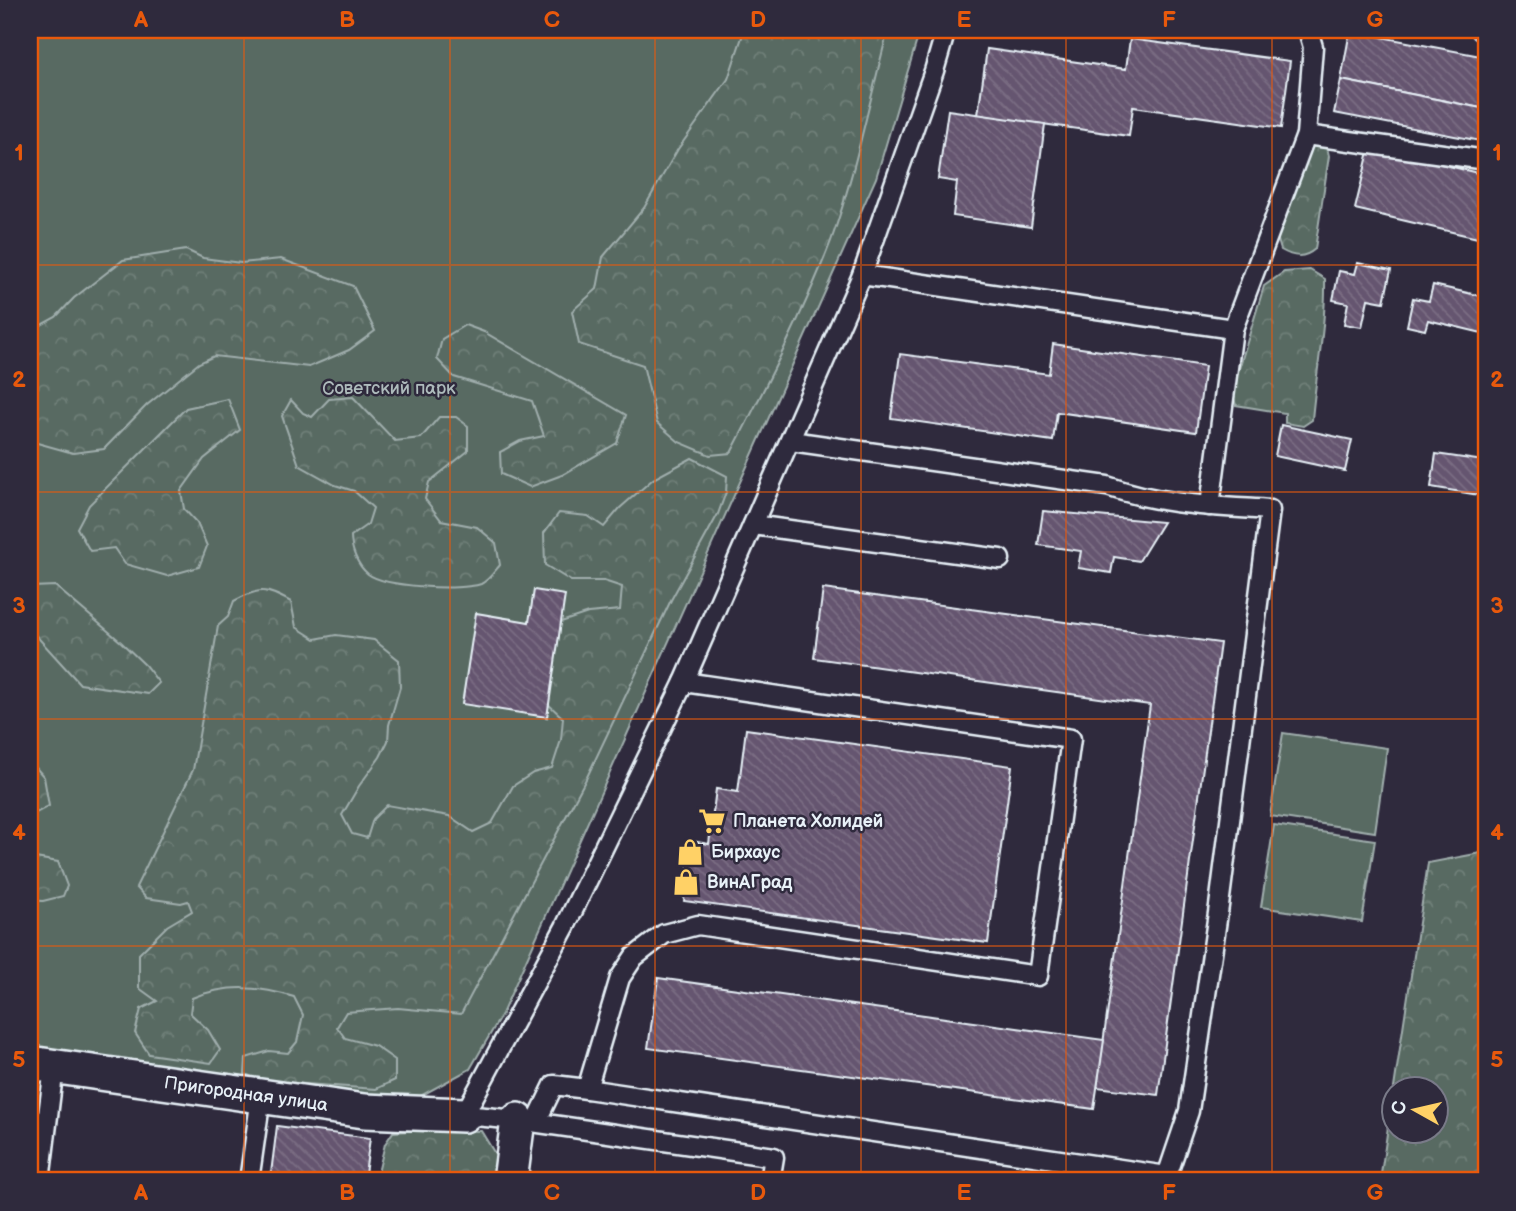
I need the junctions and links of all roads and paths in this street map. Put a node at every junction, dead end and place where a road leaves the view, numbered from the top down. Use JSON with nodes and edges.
{"nodes":[{"id":1,"x":946,"y":30,"type":"edge"},
{"id":2,"x":1308,"y":30,"type":"edge"},
{"id":3,"x":1306,"y":135,"type":"junction"},
{"id":4,"x":1486,"y":160,"type":"edge"},
{"id":5,"x":862,"y":275,"type":"junction"},
{"id":6,"x":1233,"y":329,"type":"junction"},
{"id":7,"x":790,"y":441,"type":"junction"},
{"id":8,"x":1210,"y":506,"type":"junction"},
{"id":9,"x":753,"y":525,"type":"junction"},
{"id":10,"x":1000,"y":559,"type":"dead end"},
{"id":11,"x":684,"y":682,"type":"junction"},
{"id":12,"x":42,"y":1065,"type":"edge"},
{"id":13,"x":587,"y":1089,"type":"junction"},
{"id":14,"x":261,"y":1097,"type":"junction"},
{"id":15,"x":464,"y":1115,"type":"junction"},
{"id":16,"x":527,"y":1121,"type":"junction"},
{"id":17,"x":40,"y":1181,"type":"edge"},
{"id":18,"x":250,"y":1181,"type":"edge"},
{"id":19,"x":510,"y":1181,"type":"edge"},
{"id":20,"x":770,"y":1181,"type":"edge"}],
"edges":[{"from":1,"to":5,"type":"lane"},
{"from":2,"to":3,"type":"lane"},
{"from":3,"to":4,"type":"lane"},
{"from":3,"to":6,"type":"lane"},
{"from":5,"to":6,"type":"lane"},
{"from":5,"to":7,"type":"lane"},
{"from":6,"to":8,"type":"lane"},
{"from":7,"to":8,"type":"lane"},
{"from":7,"to":9,"type":"lane"},
{"from":8,"to":13,"type":"lane"},
{"from":9,"to":10,"type":"lane"},
{"from":9,"to":11,"type":"lane"},
{"from":11,"to":13,"type":"lane"},
{"from":11,"to":15,"type":"lane"},
{"from":12,"to":14,"type":"street","name":"Пригородная улица"},
{"from":12,"to":17,"type":"lane"},
{"from":13,"to":16,"type":"lane"},
{"from":14,"to":15,"type":"street","name":"Пригородная улица"},
{"from":14,"to":18,"type":"lane"},
{"from":15,"to":16,"type":"lane"},
{"from":16,"to":19,"type":"street"},
{"from":16,"to":20,"type":"lane"}]}
